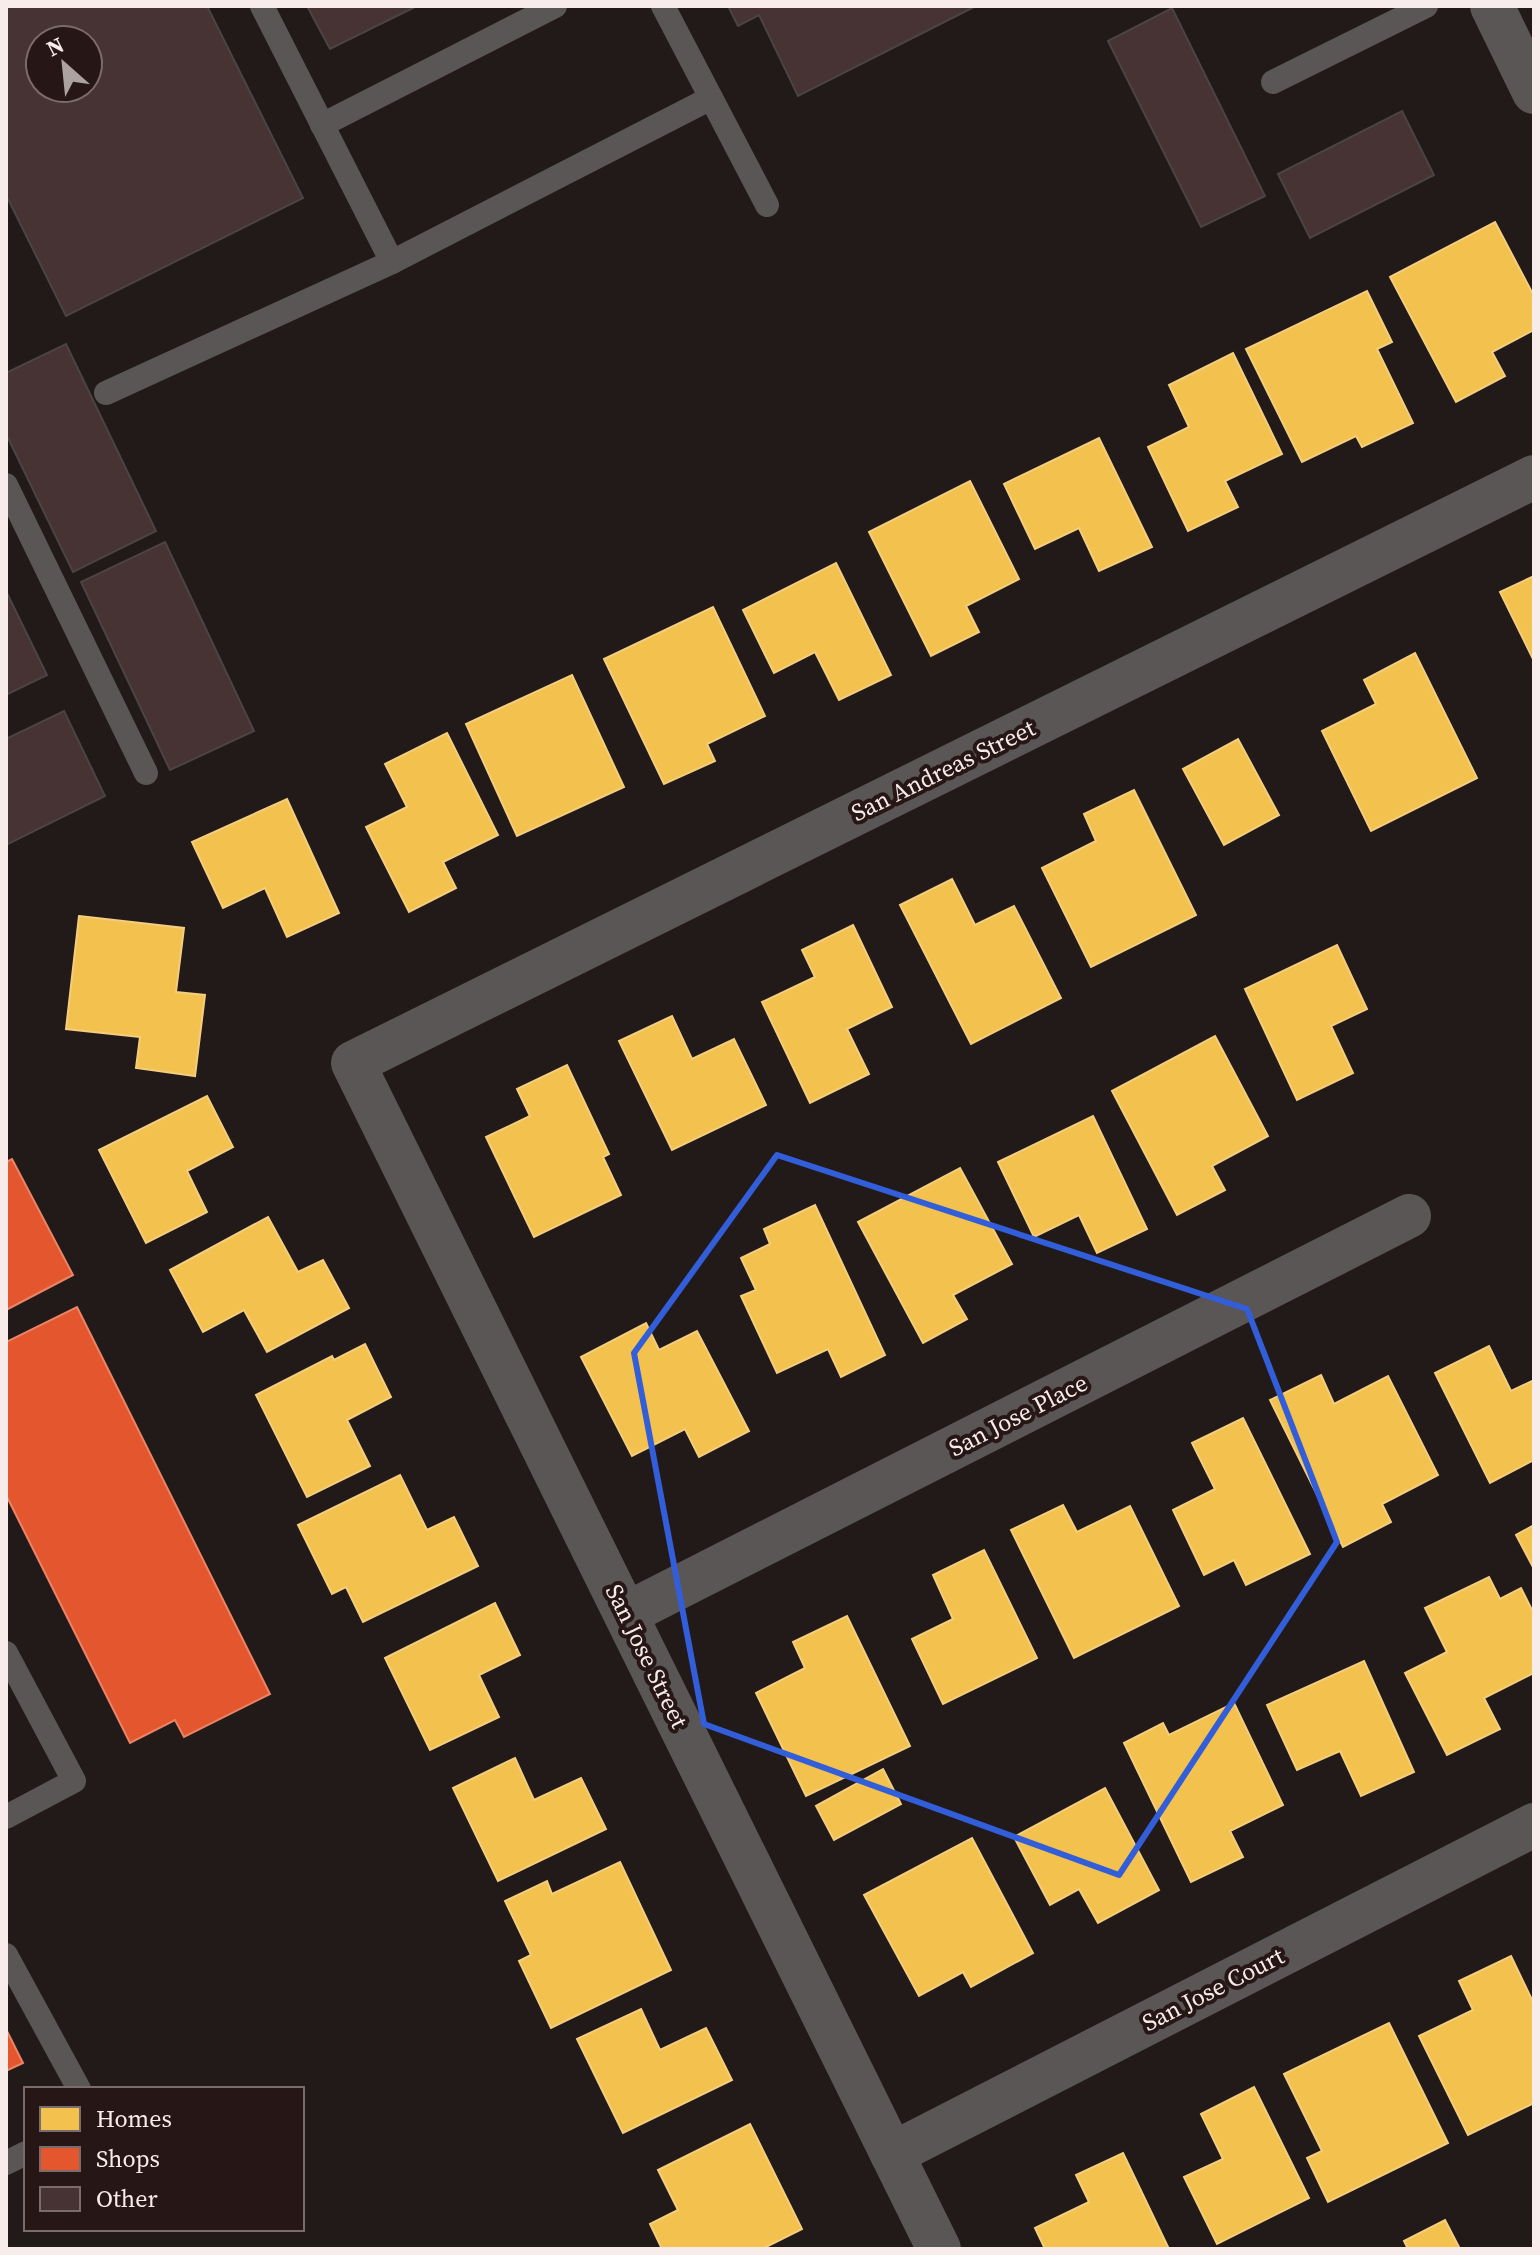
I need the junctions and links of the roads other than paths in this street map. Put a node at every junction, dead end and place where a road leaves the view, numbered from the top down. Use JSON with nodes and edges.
{"nodes":[{"id":1,"x":262,"y":6,"type":"edge"},
{"id":2,"x":555,"y":6,"type":"edge"},
{"id":3,"x":663,"y":6,"type":"edge"},
{"id":4,"x":1426,"y":6,"type":"edge"},
{"id":5,"x":1492,"y":6,"type":"edge"},
{"id":6,"x":1273,"y":82,"type":"dead end"},
{"id":7,"x":1534,"y":92,"type":"edge"},
{"id":8,"x":711,"y":98,"type":"junction"},
{"id":9,"x":322,"y":125,"type":"junction"},
{"id":10,"x":767,"y":205,"type":"dead end"},
{"id":11,"x":392,"y":262,"type":"junction"},
{"id":12,"x":106,"y":393,"type":"dead end"},
{"id":13,"x":1534,"y":477,"type":"edge"},
{"id":14,"x":6,"y":485,"type":"edge"},
{"id":15,"x":146,"y":773,"type":"dead end"},
{"id":16,"x":353,"y":1063,"type":"joint"},
{"id":17,"x":1409,"y":1216,"type":"dead end"},
{"id":18,"x":626,"y":1614,"type":"junction"},
{"id":19,"x":6,"y":1653,"type":"edge"},
{"id":20,"x":6,"y":1817,"type":"edge"},
{"id":21,"x":1534,"y":1825,"type":"edge"},
{"id":22,"x":6,"y":1955,"type":"edge"},
{"id":23,"x":78,"y":2087,"type":"edge"},
{"id":24,"x":24,"y":2154,"type":"edge"},
{"id":25,"x":892,"y":2154,"type":"junction"},
{"id":26,"x":6,"y":2163,"type":"edge"},
{"id":27,"x":939,"y":2249,"type":"edge"}],
"edges":[{"from":1,"to":9,"type":"lane"},
{"from":2,"to":9,"type":"lane"},
{"from":3,"to":8,"type":"lane"},
{"from":4,"to":6,"type":"lane"},
{"from":5,"to":7,"type":"street"},
{"from":8,"to":10,"type":"lane"},
{"from":8,"to":11,"type":"lane"},
{"from":9,"to":11,"type":"lane"},
{"from":11,"to":12,"type":"lane"},
{"from":13,"to":16,"type":"street","name":"San Andreas Street"},
{"from":14,"to":15,"type":"lane"},
{"from":16,"to":18,"type":"street","name":"San Jose Street"},
{"from":17,"to":18,"type":"street","name":"San Jose Place"},
{"from":18,"to":25,"type":"street","name":"San Jose Street"},
{"from":19,"to":20,"type":"lane"},
{"from":21,"to":25,"type":"street","name":"San Jose Court"},
{"from":22,"to":23,"type":"lane"},
{"from":24,"to":26,"type":"lane"},
{"from":25,"to":27,"type":"street","name":"San Jose Street"}]}
